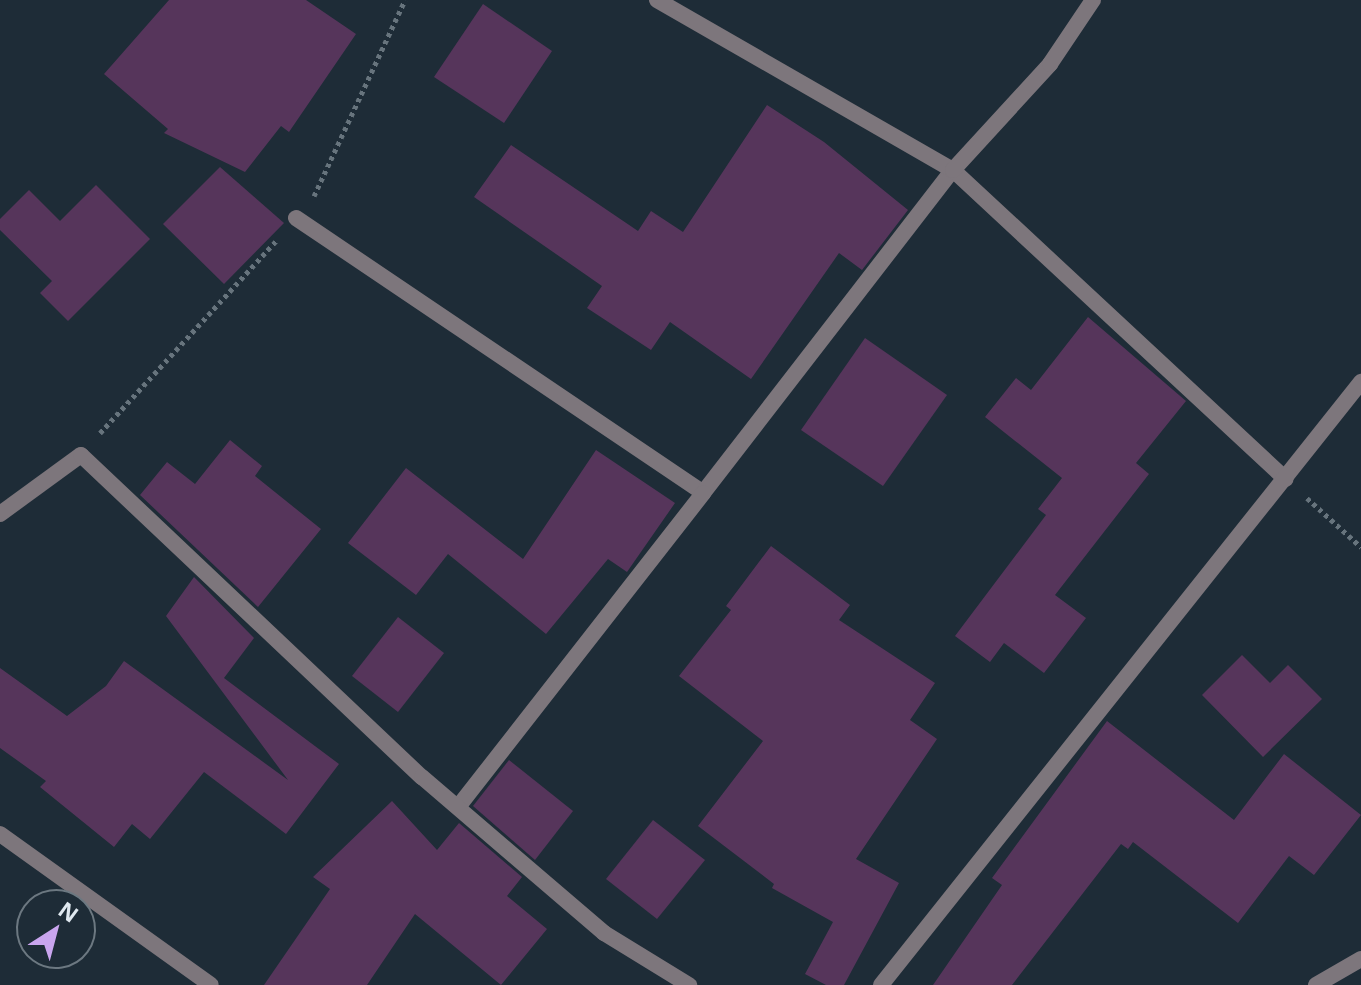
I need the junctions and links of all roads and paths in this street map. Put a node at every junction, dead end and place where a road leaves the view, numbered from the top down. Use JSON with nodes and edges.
{"nodes":[{"id":1,"x":405,"y":0,"type":"edge"},
{"id":2,"x":1093,"y":0,"type":"edge"},
{"id":3,"x":661,"y":1,"type":"edge"},
{"id":4,"x":953,"y":170,"type":"junction"},
{"id":5,"x":296,"y":218,"type":"junction"},
{"id":6,"x":1361,"y":382,"type":"edge"},
{"id":7,"x":81,"y":455,"type":"junction"},
{"id":8,"x":1286,"y":479,"type":"junction"},
{"id":9,"x":703,"y":493,"type":"junction"},
{"id":10,"x":0,"y":514,"type":"edge"},
{"id":11,"x":1361,"y":547,"type":"edge"},
{"id":12,"x":458,"y":807,"type":"junction"},
{"id":13,"x":0,"y":834,"type":"edge"},
{"id":14,"x":1361,"y":959,"type":"edge"},
{"id":15,"x":1344,"y":980,"type":"edge"},
{"id":16,"x":211,"y":985,"type":"edge"},
{"id":17,"x":689,"y":985,"type":"edge"},
{"id":18,"x":881,"y":985,"type":"edge"},
{"id":19,"x":1316,"y":985,"type":"edge"}],
"edges":[{"from":1,"to":5,"type":"path"},
{"from":2,"to":4,"type":"street"},
{"from":3,"to":4,"type":"street"},
{"from":4,"to":8,"type":"street"},
{"from":4,"to":9,"type":"street"},
{"from":5,"to":7,"type":"path"},
{"from":5,"to":9,"type":"street"},
{"from":6,"to":8,"type":"street"},
{"from":7,"to":10,"type":"street"},
{"from":7,"to":12,"type":"street"},
{"from":8,"to":11,"type":"path"},
{"from":8,"to":18,"type":"street"},
{"from":9,"to":12,"type":"street"},
{"from":12,"to":17,"type":"street"},
{"from":13,"to":16,"type":"street"},
{"from":14,"to":15,"type":"street"},
{"from":15,"to":19,"type":"street"}]}
